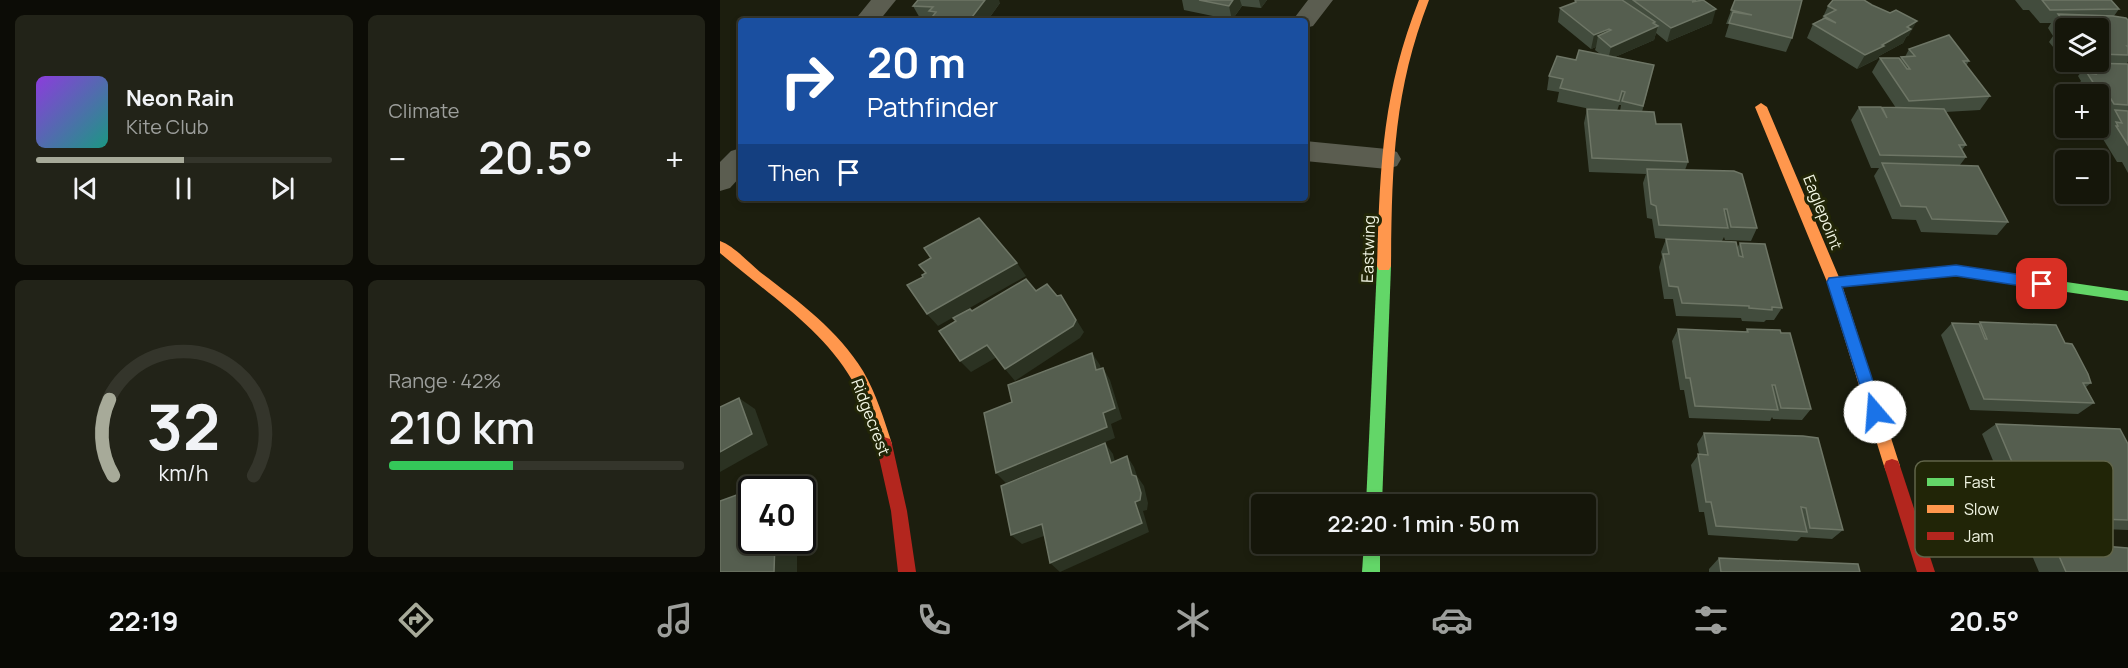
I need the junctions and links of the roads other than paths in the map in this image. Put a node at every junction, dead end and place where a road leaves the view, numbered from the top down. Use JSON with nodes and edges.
{"nodes":[{"id":1,"x":884,"y":0,"type":"edge"},
{"id":2,"x":1321,"y":0,"type":"edge"},
{"id":3,"x":1424,"y":0,"type":"edge"},
{"id":4,"x":869,"y":18,"type":"edge"},
{"id":5,"x":1306,"y":18,"type":"edge"},
{"id":6,"x":1761,"y":107,"type":"dead end"},
{"id":7,"x":1308,"y":151,"type":"edge"},
{"id":8,"x":1387,"y":159,"type":"junction"},
{"id":9,"x":738,"y":161,"type":"edge"},
{"id":10,"x":720,"y":180,"type":"edge"},
{"id":11,"x":720,"y":246,"type":"edge"},
{"id":12,"x":1834,"y":282,"type":"junction"},
{"id":13,"x":2128,"y":296,"type":"edge"},
{"id":14,"x":1374,"y":494,"type":"edge"},
{"id":15,"x":1915,"y":537,"type":"edge"},
{"id":16,"x":1372,"y":554,"type":"edge"},
{"id":17,"x":1921,"y":557,"type":"edge"},
{"id":18,"x":907,"y":572,"type":"edge"},
{"id":19,"x":1371,"y":572,"type":"edge"},
{"id":20,"x":1926,"y":572,"type":"edge"}],
"edges":[{"from":1,"to":4,"type":"street"},
{"from":2,"to":5,"type":"street"},
{"from":3,"to":8,"type":"street","name":"Eastwing"},
{"from":6,"to":12,"type":"street","name":"Eaglepoint"},
{"from":7,"to":8,"type":"street"},
{"from":8,"to":14,"type":"street","name":"Eastwing"},
{"from":9,"to":10,"type":"street"},
{"from":11,"to":18,"type":"street","name":"Ridgecrest"},
{"from":12,"to":13,"type":"street"},
{"from":12,"to":15,"type":"street","name":"Eaglepoint"},
{"from":16,"to":19,"type":"street"},
{"from":17,"to":20,"type":"street","name":"Eaglepoint"}]}
